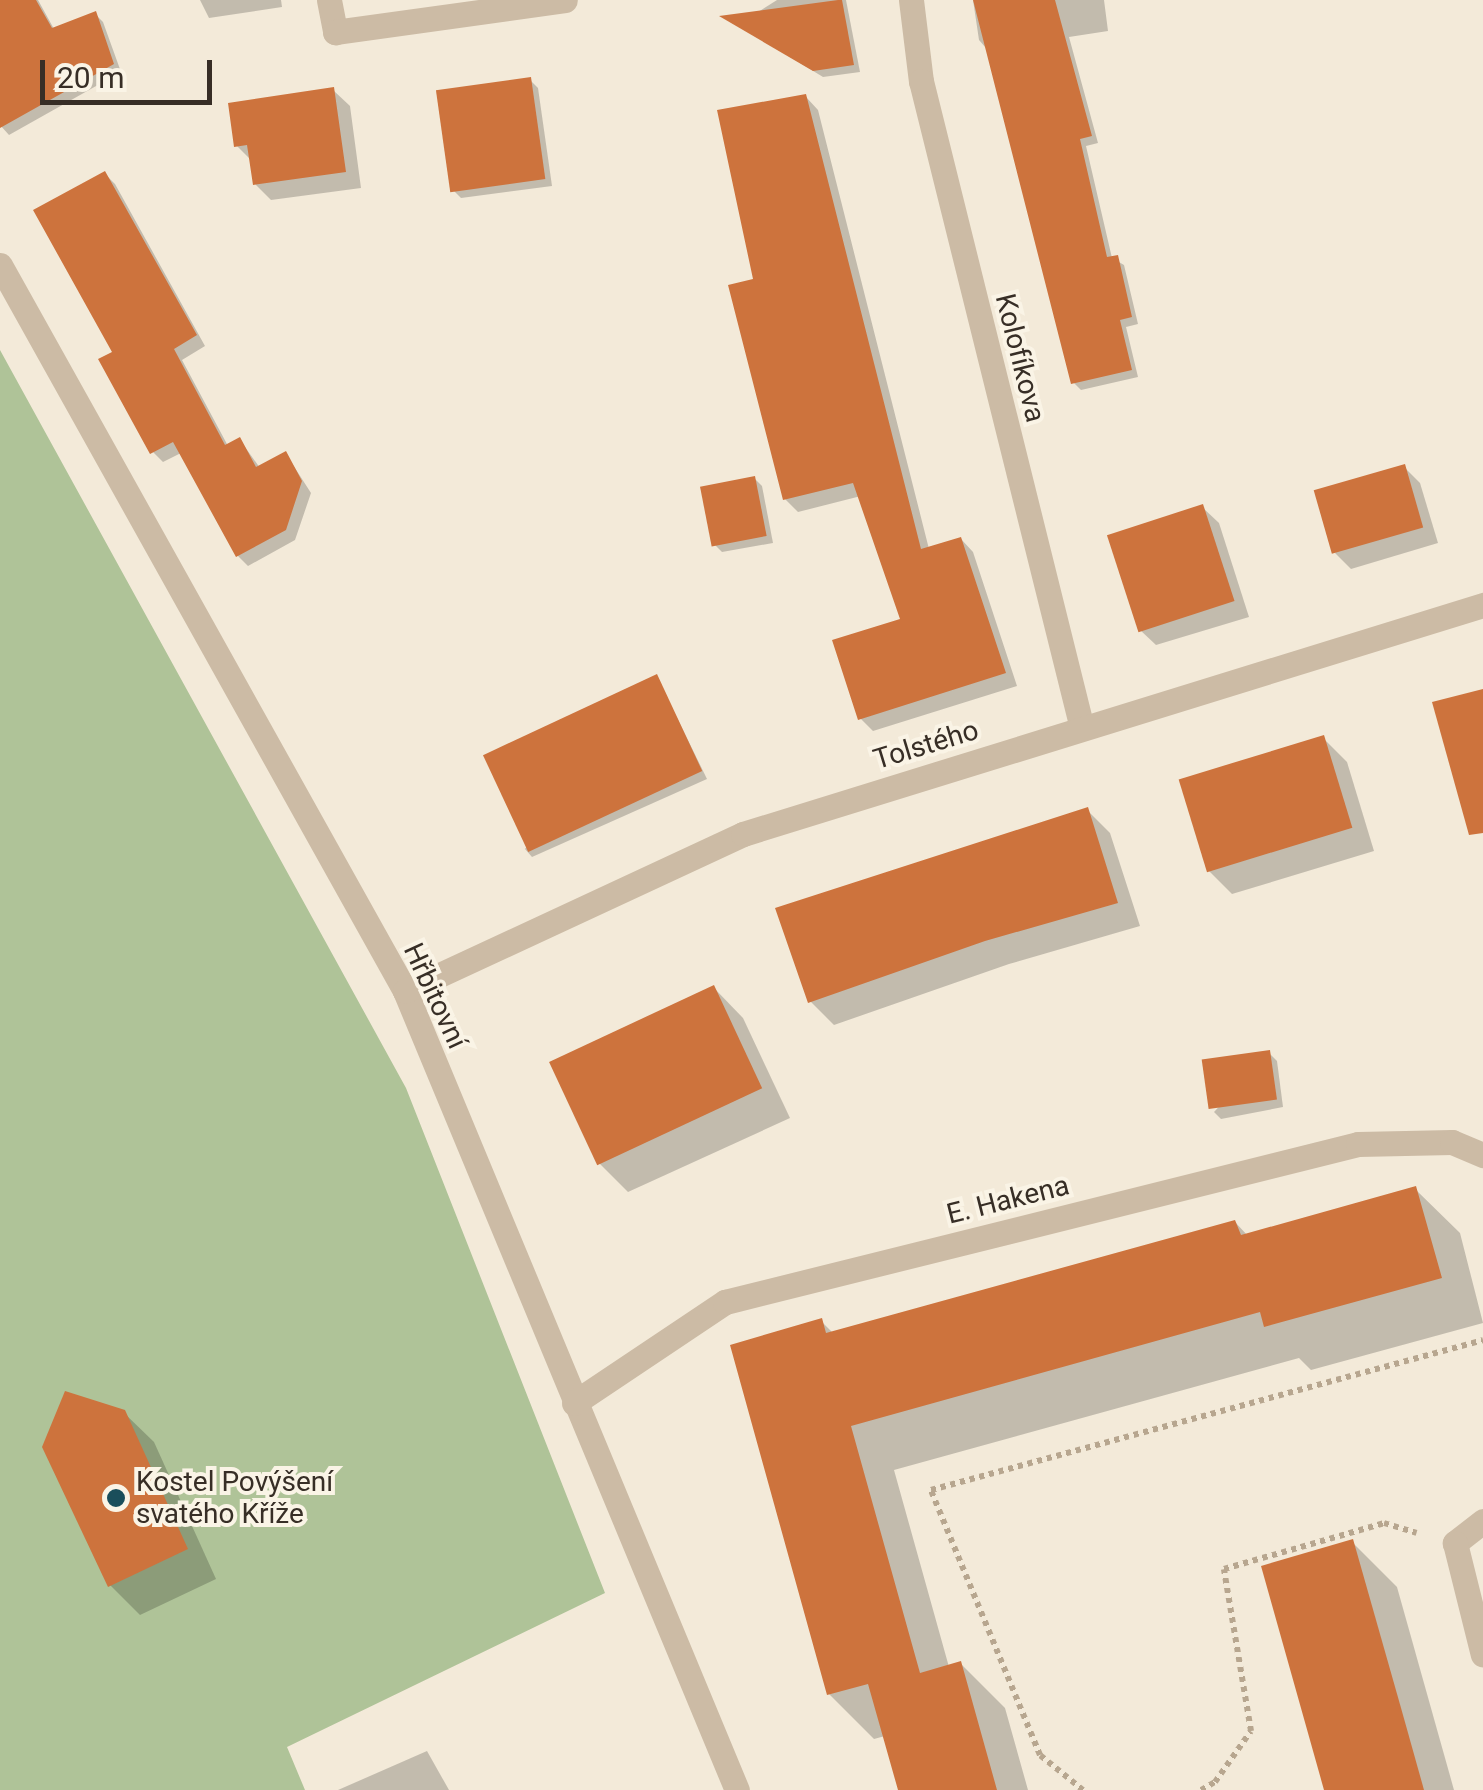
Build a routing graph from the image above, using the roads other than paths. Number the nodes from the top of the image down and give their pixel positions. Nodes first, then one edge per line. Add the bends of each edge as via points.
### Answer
1 (330, 0) edge
2 (565, 0) edge
3 (910, 0) edge
4 (0, 265) edge
5 (1483, 605) edge
6 (1082, 728) junction
7 (404, 991) junction
8 (1483, 1155) edge
9 (574, 1403) junction
10 (1483, 1520) edge
11 (1483, 1654) edge
12 (737, 1790) edge

1 - 2 street via 335,32
3 - 6 street, Kolofíkova via 920,81
4 - 7 street, Hřbitovní
5 - 6 street, Tolstého
6 - 7 street, Tolstého via 743,834
7 - 9 street, Hřbitovní
8 - 9 street, E. Hakena via 1452,1142 1358,1144 725,1302
9 - 12 street, Hřbitovní
10 - 11 street via 1455,1543

